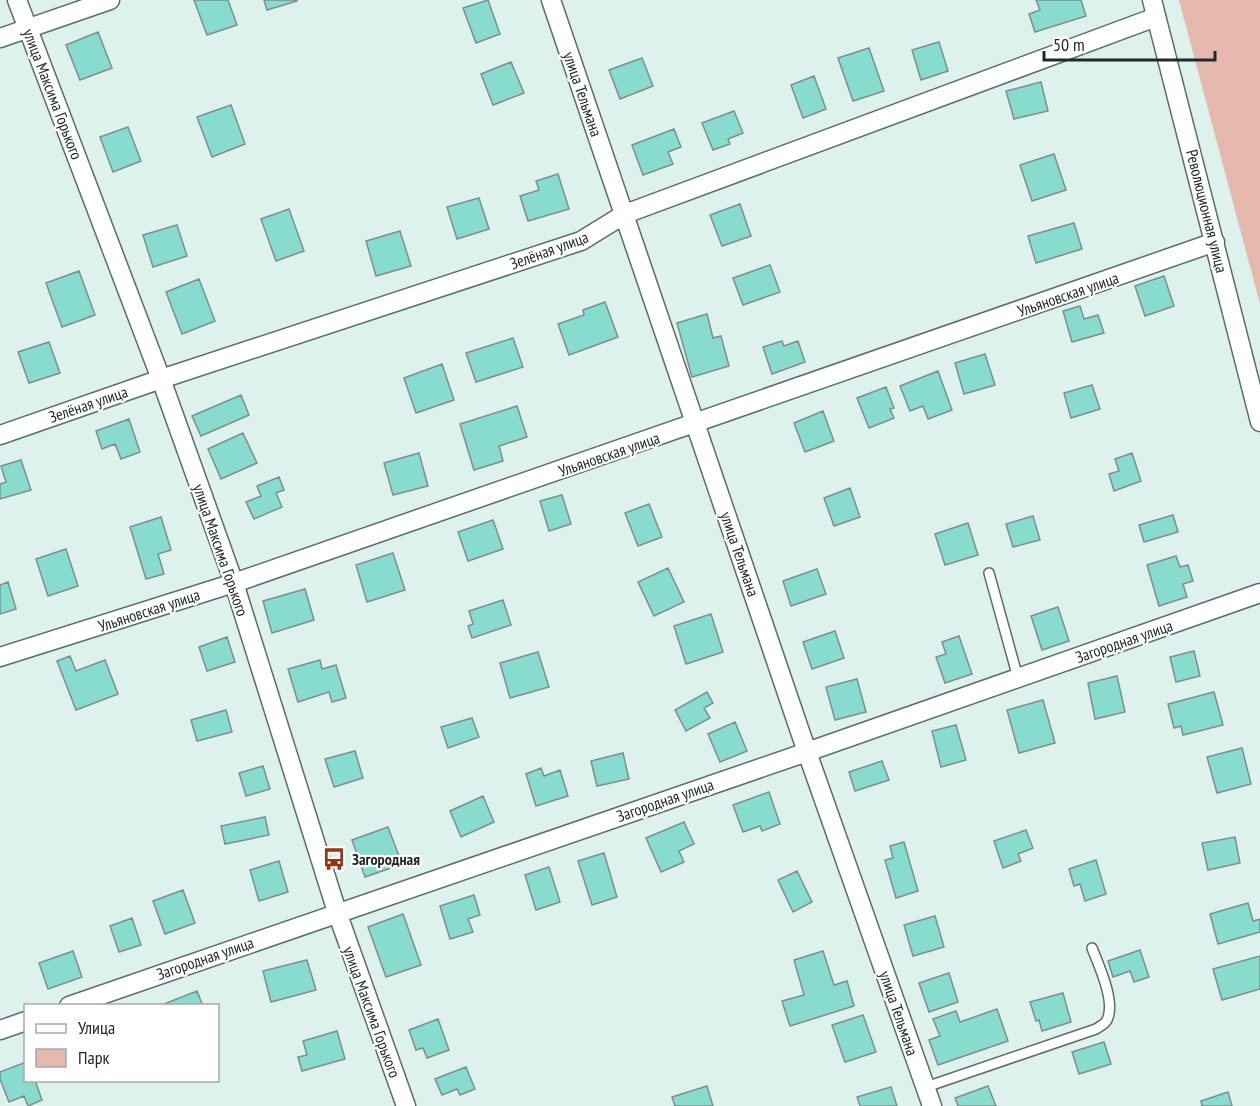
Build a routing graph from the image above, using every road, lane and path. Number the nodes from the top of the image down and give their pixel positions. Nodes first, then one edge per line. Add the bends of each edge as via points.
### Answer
1 (17, 0) edge
2 (110, 0) edge
3 (551, 0) edge
4 (1154, 9) edge
5 (28, 28) junction
6 (0, 38) edge
7 (625, 214) junction
8 (1215, 242) junction
9 (161, 379) junction
10 (1260, 422) edge
11 (696, 424) junction
12 (0, 435) edge
13 (989, 573) dead end
14 (234, 583) junction
15 (1260, 593) edge
16 (0, 657) edge
17 (1018, 678) junction
18 (807, 752) junction
19 (337, 912) junction
20 (1092, 948) dead end
21 (72, 1004) edge
22 (24, 1022) edge
23 (0, 1030) edge
24 (926, 1087) junction
25 (406, 1106) edge
26 (932, 1106) edge

1 - 5 street, улица Максима Горького
2 - 5 street
3 - 7 street, улица Тельмана
4 - 7 street, Зелёная улица
4 - 8 street, Революционная улица
5 - 6 street
5 - 9 street, улица Максима Горького
7 - 9 street, Зелёная улица via 581,241
7 - 11 street, улица Тельмана
8 - 10 street, Революционная улица
8 - 11 street, Ульяновская улица
9 - 12 street, Зелёная улица
9 - 14 street, улица Максима Горького
11 - 14 street, Ульяновская улица
11 - 18 street, улица Тельмана
13 - 17 lane
14 - 16 street, Ульяновская улица
14 - 19 street, улица Максима Горького
15 - 17 street, Загородная улица
17 - 18 street, Загородная улица
18 - 19 street, Загородная улица
18 - 24 street, улица Тельмана
19 - 21 street, Загородная улица
19 - 25 street, улица Максима Горького
20 - 24 lane via 1108,994 1107,1021 1095,1029
22 - 23 street
24 - 26 street, улица Тельмана

